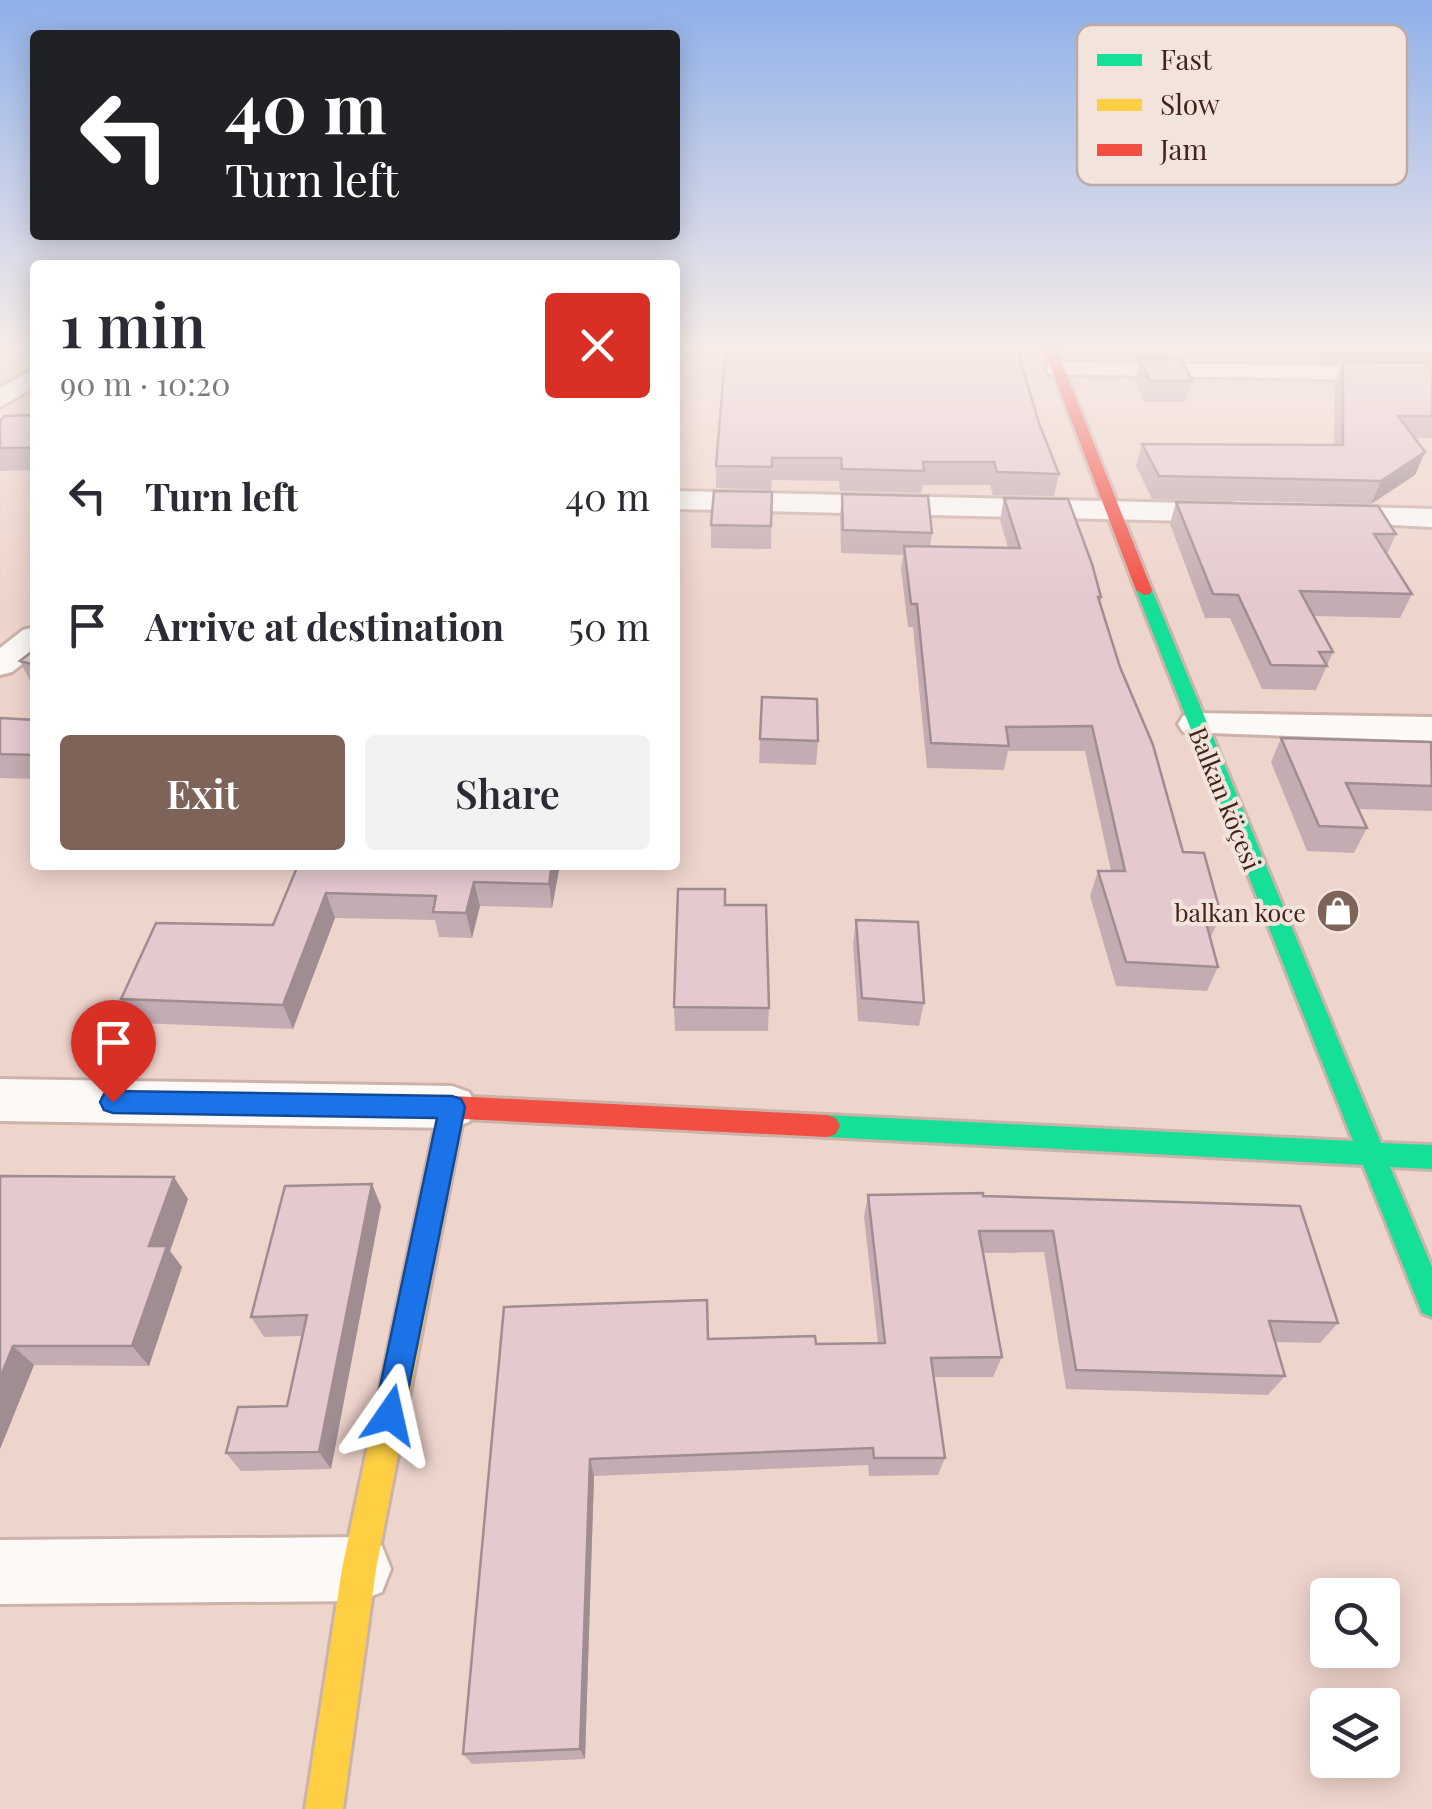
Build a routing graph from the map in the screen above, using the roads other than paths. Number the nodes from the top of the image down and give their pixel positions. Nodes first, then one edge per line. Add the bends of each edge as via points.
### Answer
1 (1082, 430) edge
2 (680, 500) edge
3 (1112, 510) junction
4 (1262, 514) edge
5 (1300, 515) edge
6 (1432, 518) edge
7 (30, 641) edge
8 (0, 665) edge
9 (1196, 724) junction
10 (1432, 729) edge
11 (0, 1100) edge
12 (452, 1107) junction
13 (1370, 1155) junction
14 (1432, 1158) edge
15 (1432, 1303) edge
16 (359, 1569) junction
17 (0, 1572) edge
18 (324, 1809) edge

1 - 3 street, Balkan köçesi
2 - 3 street
3 - 4 street
3 - 9 street, Balkan köçesi
5 - 6 street
7 - 8 street
9 - 10 street
9 - 13 street, Balkan köçesi
11 - 12 street
12 - 13 street
12 - 16 street
13 - 14 street
13 - 15 street, Balkan köçesi
16 - 17 street
16 - 18 street

